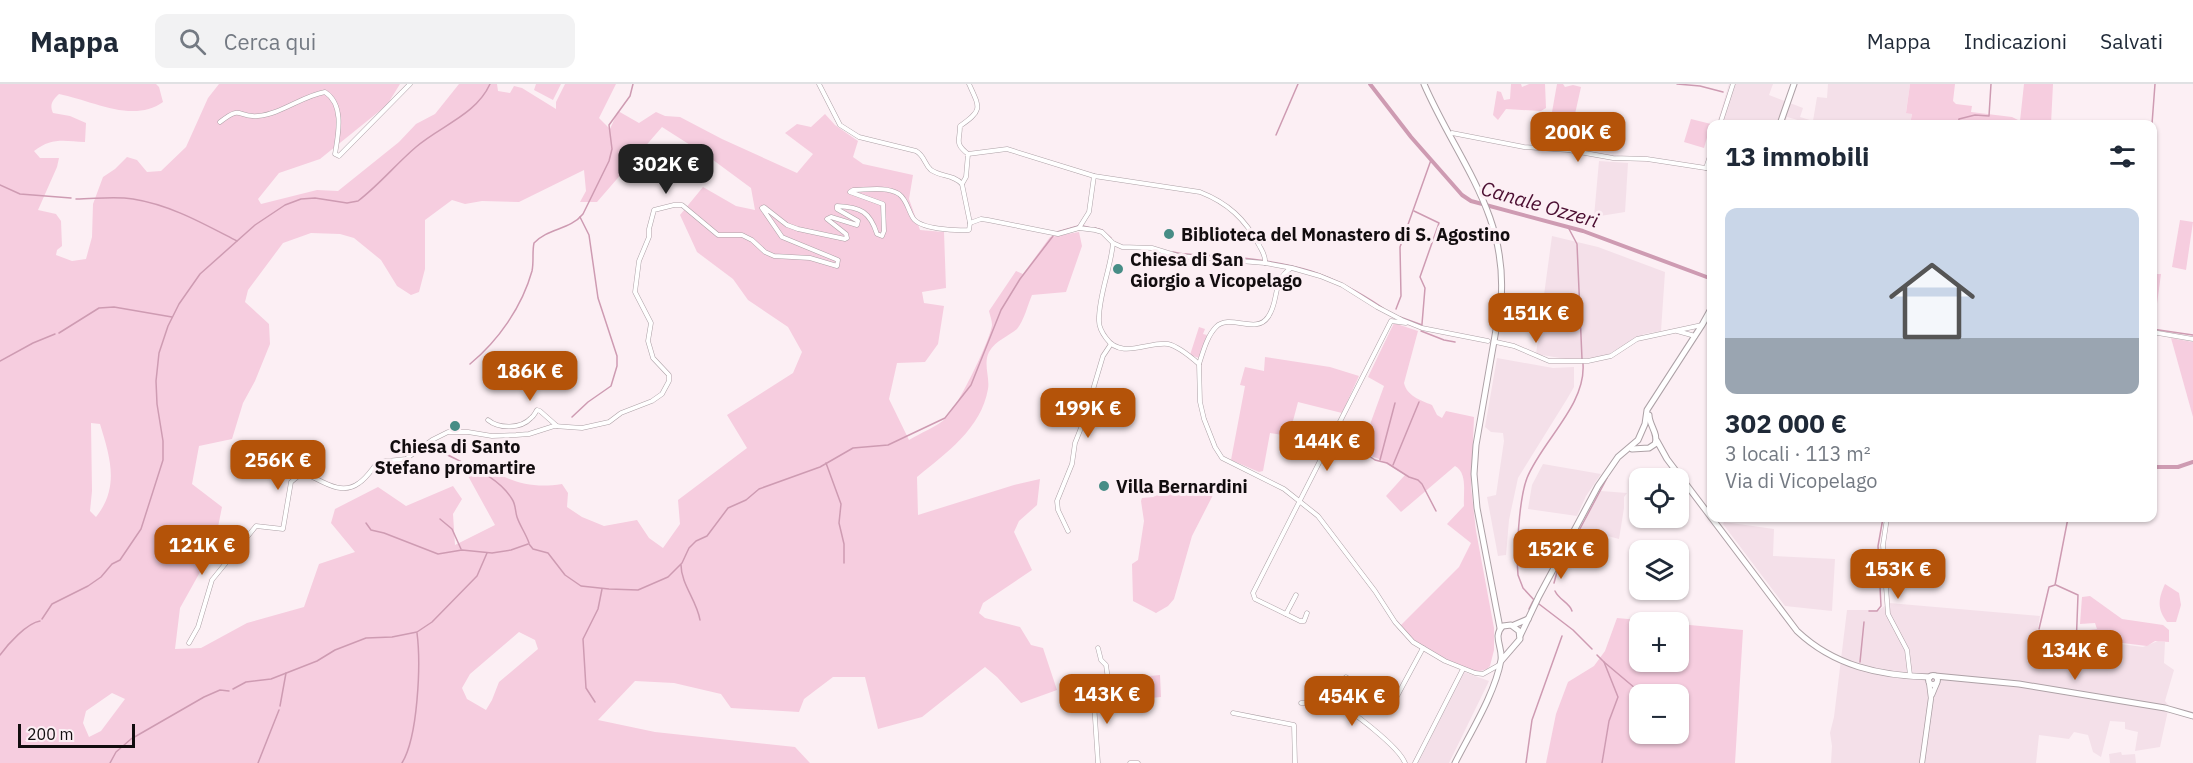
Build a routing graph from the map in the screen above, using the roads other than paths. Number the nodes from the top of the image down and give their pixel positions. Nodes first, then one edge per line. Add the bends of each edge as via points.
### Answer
1 (410, 84) edge
2 (819, 84) edge
3 (969, 84) edge
4 (1424, 84) edge
5 (1733, 84) edge
6 (1794, 84) edge
7 (1721, 120) edge
8 (1781, 120) edge
9 (220, 122) dead end
10 (1452, 133) dead end
11 (968, 154) junction
12 (1707, 165) edge
13 (1706, 168) joint
14 (1094, 176) junction
15 (962, 184) junction
16 (970, 222) junction
17 (1079, 228) junction
18 (1113, 243) junction
19 (1265, 261) junction
20 (1292, 268) junction
21 (1707, 317) edge
22 (1407, 322) junction
23 (1702, 325) junction
24 (1688, 329) junction
25 (1676, 331) junction
26 (2157, 333) edge
27 (1685, 334) junction
28 (1695, 336) junction
29 (2193, 339) edge
30 (1488, 341) dead end
31 (1496, 342) dead end
32 (1111, 344) junction
33 (1688, 347) junction
34 (1198, 364) junction
35 (1652, 403) junction
36 (488, 420) dead end
37 (557, 426) junction
38 (1642, 431) junction
39 (1653, 431) junction
40 (1638, 440) junction
41 (1657, 441) junction
42 (1647, 448) junction
43 (1627, 450) junction
44 (1667, 459) junction
45 (285, 468) dead end
46 (303, 472) junction
47 (1300, 501) junction
48 (1707, 513) edge
49 (1714, 522) edge
50 (1886, 522) edge
51 (1068, 531) dead end
52 (1296, 595) dead end
53 (1496, 609) junction
54 (1307, 613) dead end
55 (1286, 614) junction
56 (1528, 617) junction
57 (1512, 625) junction
58 (1500, 628) junction
59 (1520, 636) junction
60 (189, 643) dead end
61 (1500, 644) junction
62 (1512, 647) junction
63 (1098, 648) dead end
64 (1423, 648) junction
65 (1500, 663) junction
66 (1463, 669) junction
67 (1912, 675) junction
68 (1931, 678) junction
69 (1949, 678) junction
70 (1312, 683) dead end
71 (1937, 683) junction
72 (1321, 689) junction
73 (1329, 696) junction
74 (1931, 698) junction
75 (1302, 703) dead end
76 (1233, 713) dead end
77 (2193, 716) edge
78 (1098, 763) edge
79 (1130, 763) edge
80 (1138, 763) edge
81 (1295, 763) edge
82 (1405, 763) edge
83 (1415, 763) edge
84 (1455, 763) edge
85 (1922, 763) edge

1 - 9 street via 339,156 335,154 339,130 336,104 325,92 259,116 233,112
2 - 15 street via 840,125 859,137 920,153 929,168 957,178
3 - 11 street via 978,108 960,126 958,142
4 - 53 main road via 1476,185 1500,251 1501,292 1474,474
5 - 7 street
6 - 8 main road
10 - 13 street via 1524,147
11 - 14 street via 1007,149
11 - 15 street
12 - 13 street
14 - 17 street via 1089,212
14 - 19 street via 1210,196 1246,222
15 - 16 street
16 - 17 street via 981,219 1058,234
16 - 37 street via 969,230 920,225 899,194 884,190 850,192 883,204 882,236 873,219 857,209 837,206 858,225 827,219 846,234 845,238 798,229 762,208 782,237 837,260 837,266 810,258 774,256 741,235 718,236 682,205 654,210 639,261 635,292 651,324 648,341 653,358 669,375 669,381 662,394 652,401 609,422 582,428
17 - 18 street via 1102,232
18 - 19 street via 1178,256
18 - 32 street via 1099,320
19 - 20 street
20 - 22 street via 1342,285
20 - 34 street via 1280,279 1272,310 1265,320 1256,324 1218,325
21 - 23 main road
22 - 30 street
22 - 47 street via 1391,321
23 - 24 street
23 - 28 main road
24 - 25 street
24 - 28 street
25 - 27 street
25 - 31 street via 1637,339 1611,356 1575,362 1549,361
26 - 29 street
27 - 28 street
27 - 33 street
28 - 33 main road
32 - 34 street via 1127,348 1171,345
32 - 51 street via 1103,356 1072,464 1057,501
33 - 35 main road
34 - 47 street via 1200,402 1218,453
35 - 38 main road
35 - 39 main road via 1649,418
36 - 37 street via 498,426 512,426 540,411
37 - 46 street via 516,435 448,432 406,459 378,462 353,486 336,487
38 - 39 main road
38 - 40 main road
39 - 41 main road
40 - 42 main road
40 - 43 main road
41 - 42 main road
41 - 44 main road
42 - 43 main road
42 - 44 main road
43 - 56 main road via 1614,461 1598,486
44 - 48 main road
45 - 46 street
46 - 60 street via 291,482 283,529 256,526 212,580
47 - 55 street via 1253,593 1255,599
47 - 64 street via 1318,516 1400,628
49 - 67 main road via 1809,643 1851,665
50 - 67 street via 1883,545 1888,614 1904,640
52 - 55 street
53 - 57 main road
53 - 58 main road
54 - 55 street via 1302,621
56 - 57 main road
56 - 59 main road
57 - 58 main road
57 - 59 main road
58 - 61 main road
59 - 62 main road
61 - 62 main road
61 - 65 main road
62 - 65 main road
63 - 78 street via 1108,680 1094,688
64 - 66 street
64 - 73 street via 1389,711 1346,677
65 - 66 street via 1483,674
65 - 84 main road via 1486,702
66 - 83 street
67 - 68 main road
68 - 69 main road
68 - 71 main road via 1933,685
68 - 74 street
69 - 71 main road
69 - 77 main road via 2019,684
70 - 72 street
71 - 74 street
72 - 73 street
72 - 75 street via 1310,703
73 - 82 street via 1389,743
74 - 85 street
76 - 81 street via 1294,725
79 - 80 street

